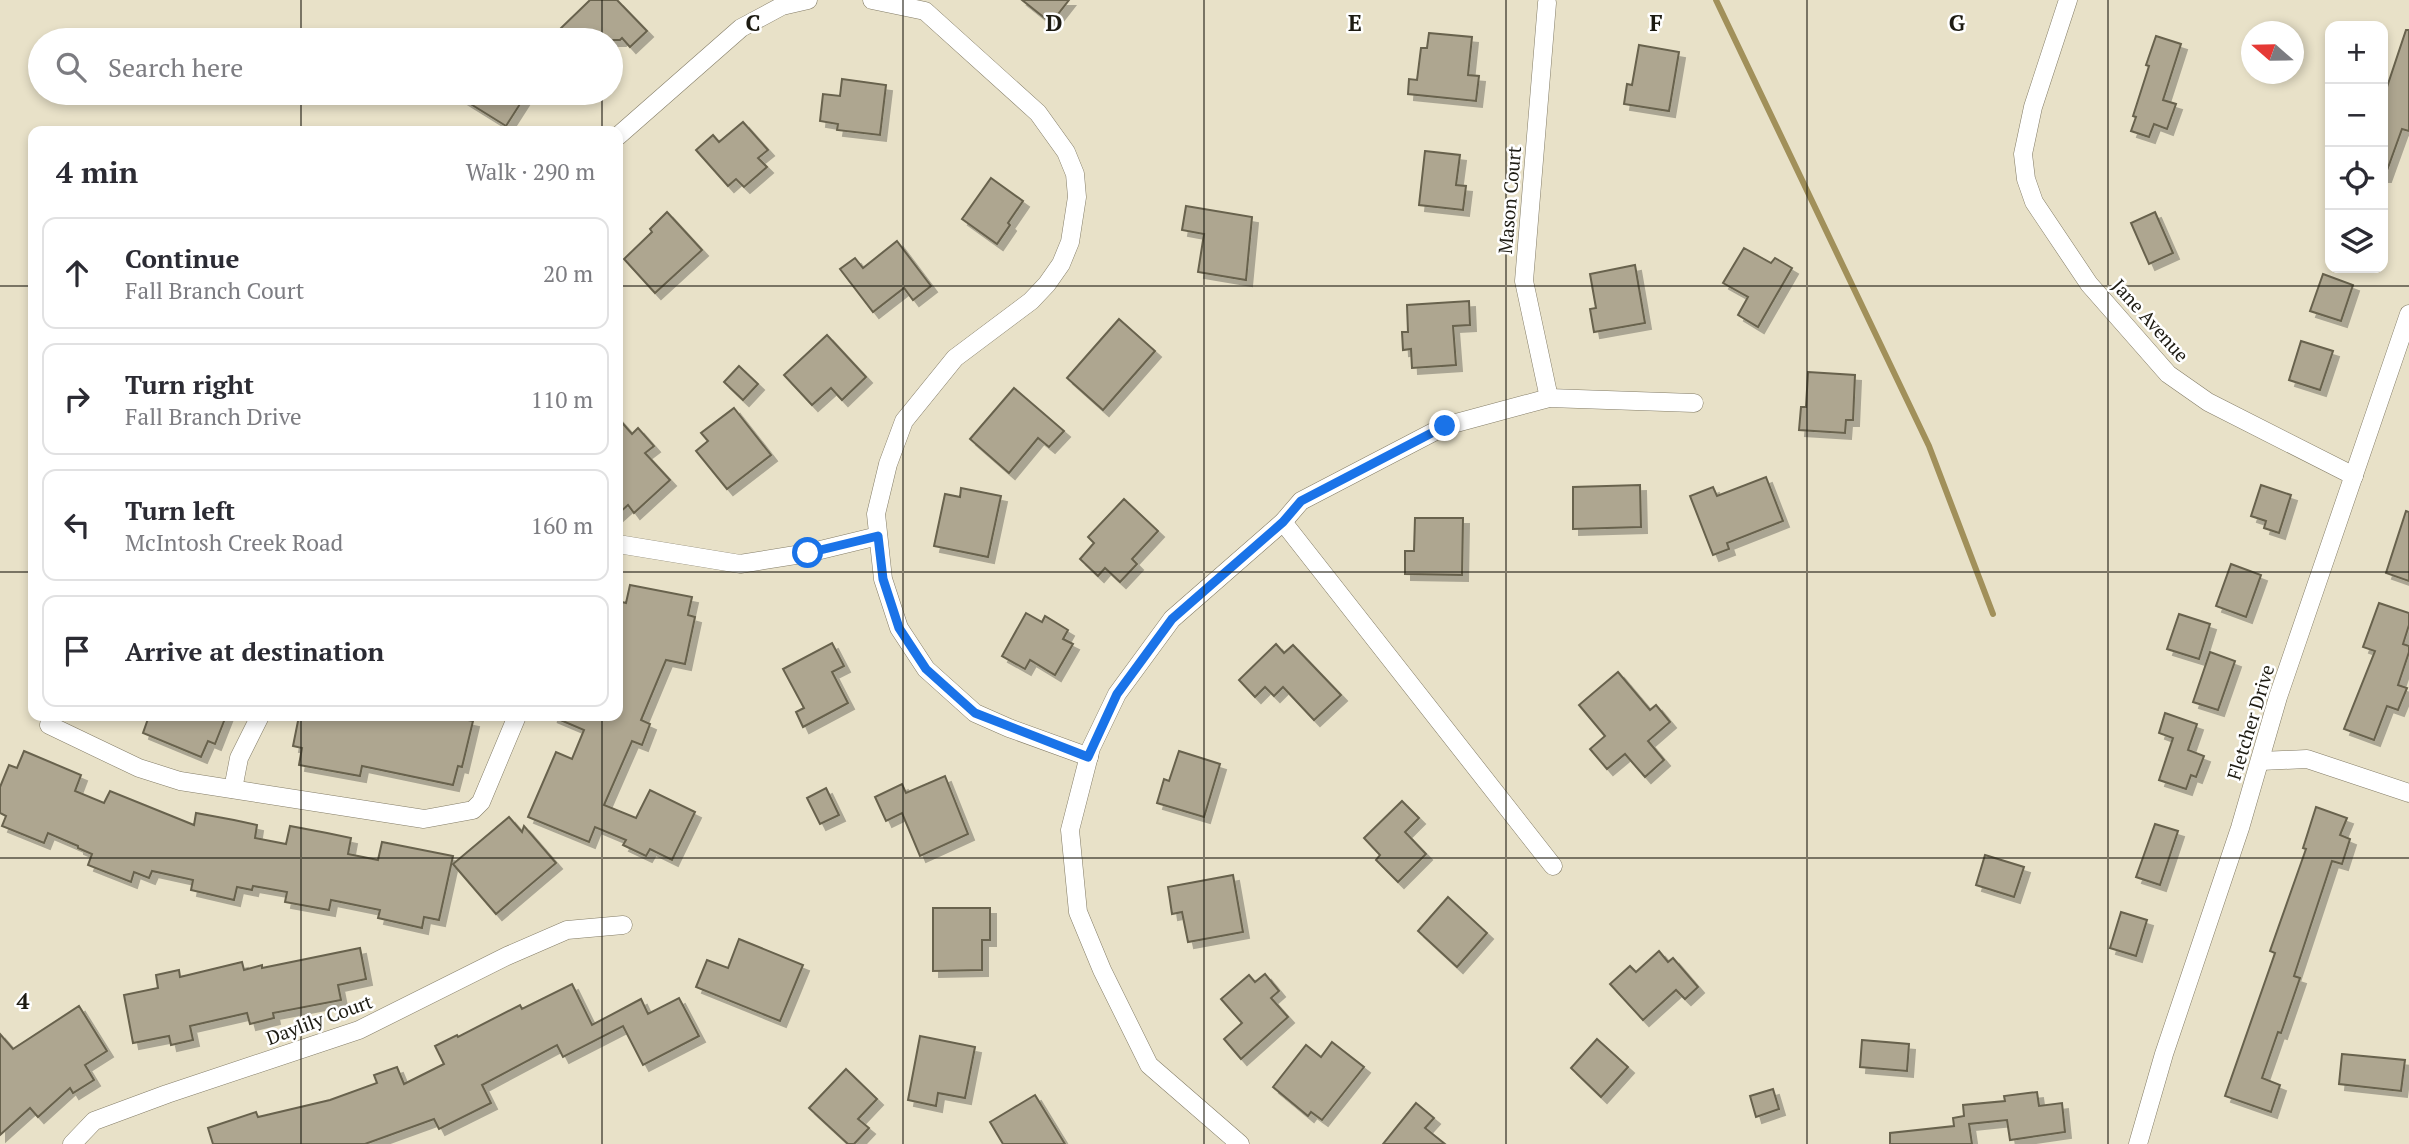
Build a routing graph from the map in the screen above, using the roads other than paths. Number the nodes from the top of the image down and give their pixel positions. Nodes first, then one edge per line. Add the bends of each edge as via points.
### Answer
1 (808, 0) edge
2 (872, 0) edge
3 (2068, 0) edge
4 (1547, 3) dead end
5 (928, 6) edge
6 (623, 131) edge
7 (2409, 314) edge
8 (1549, 398) junction
9 (1694, 403) dead end
10 (2354, 476) junction
11 (1283, 522) junction
12 (878, 536) junction
13 (623, 545) edge
14 (258, 721) edge
15 (515, 721) edge
16 (49, 725) dead end
17 (1088, 757) junction
18 (2261, 761) junction
19 (233, 789) junction
20 (2409, 793) edge
21 (1553, 866) dead end
22 (623, 925) dead end
23 (72, 1144) edge
24 (1240, 1144) edge
25 (2137, 1144) edge

1 - 6 street via 782,6 741,28
2 - 5 street
3 - 10 street, Jane Avenue via 2033,107 2023,154 2034,202 2089,284 2168,374 2208,402
4 - 8 street, Mason Court via 1524,281
5 - 12 street via 1038,113 1066,152 1075,174 1077,197 1070,242 1047,284 955,358 904,421 876,514
7 - 10 street, Fletcher Drive
8 - 9 street
8 - 11 street via 1445,426 1301,501
10 - 18 street, Fletcher Drive via 2278,697
11 - 17 street via 1172,619 1117,694
11 - 21 street
12 - 13 street via 740,564
12 - 17 street via 883,579 899,628 926,669 975,713
14 - 19 street via 239,758
15 - 19 street via 481,802 473,810 424,820
16 - 19 street via 139,768
17 - 24 street via 1070,830 1078,912 1149,1065
18 - 20 street via 2306,759
18 - 25 street, Fletcher Drive
22 - 23 street, Daylily Court via 567,930 359,1030 94,1122

